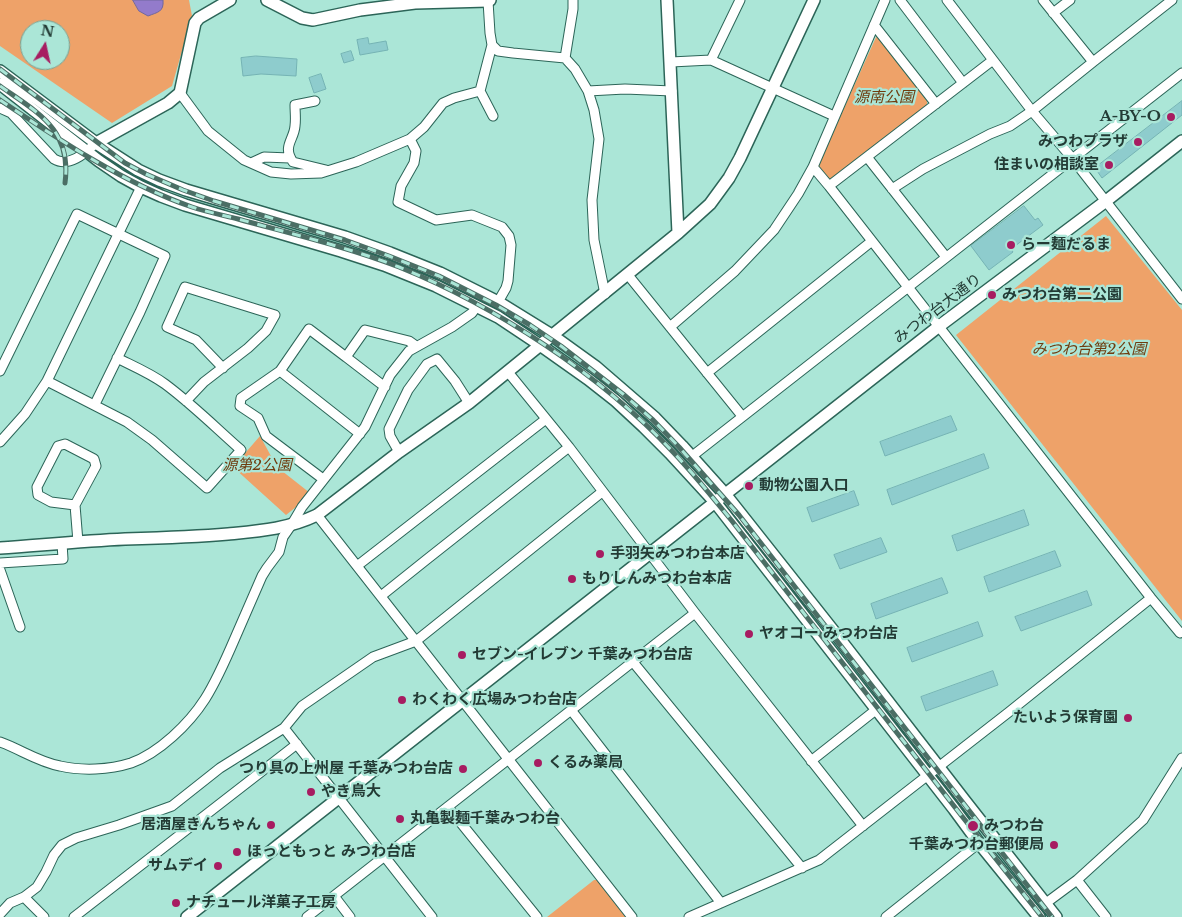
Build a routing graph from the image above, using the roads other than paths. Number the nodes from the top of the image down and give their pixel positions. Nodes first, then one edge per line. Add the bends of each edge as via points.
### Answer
1 (230, 0) edge
2 (267, 0) edge
3 (489, 0) edge
4 (573, 0) edge
5 (667, 0) edge
6 (740, 0) edge
7 (814, 0) edge
8 (885, 0) edge
9 (900, 0) edge
10 (947, 0) edge
11 (1043, 0) edge
12 (1070, 0) edge
13 (1172, 0) edge
14 (415, 2) edge
15 (359, 5) edge
16 (1054, 13) junction
17 (874, 25) junction
18 (492, 45) junction
19 (565, 58) junction
20 (711, 60) junction
21 (993, 60) junction
22 (670, 62) junction
23 (1093, 62) junction
24 (0, 71) edge
25 (1182, 73) edge
26 (963, 83) junction
27 (0, 84) edge
28 (773, 89) junction
29 (672, 90) junction
30 (480, 91) junction
31 (588, 91) junction
32 (180, 92) junction
33 (315, 101) dead end
34 (936, 104) junction
35 (0, 108) edge
36 (1032, 111) junction
37 (493, 116) dead end
38 (834, 116) junction
39 (410, 139) junction
40 (1182, 141) edge
41 (96, 144) junction
42 (87, 152) junction
43 (867, 157) junction
44 (290, 158) junction
45 (1072, 158) junction
46 (251, 163) junction
47 (813, 167) junction
48 (329, 170) junction
49 (142, 186) junction
50 (829, 186) junction
51 (892, 189) junction
52 (1106, 201) junction
53 (119, 233) junction
54 (678, 234) junction
55 (872, 241) junction
56 (946, 257) junction
57 (628, 275) junction
58 (908, 287) junction
59 (605, 294) junction
60 (1182, 299) edge
61 (498, 302) junction
62 (477, 306) junction
63 (670, 327) junction
64 (938, 327) junction
65 (553, 336) junction
66 (540, 345) junction
67 (416, 346) junction
68 (346, 357) junction
69 (117, 358) junction
70 (223, 368) junction
71 (0, 371) edge
72 (280, 371) junction
73 (508, 372) junction
74 (707, 373) junction
75 (47, 381) junction
76 (385, 386) junction
77 (186, 401) junction
78 (470, 403) junction
79 (95, 404) junction
80 (742, 416) junction
81 (546, 419) junction
82 (360, 434) junction
83 (0, 442) edge
84 (569, 447) junction
85 (399, 452) junction
86 (691, 457) junction
87 (323, 479) junction
88 (602, 492) junction
89 (725, 494) junction
90 (715, 502) junction
91 (75, 505) junction
92 (317, 514) junction
93 (292, 524) junction
94 (78, 542) junction
95 (62, 543) junction
96 (0, 548) edge
97 (650, 554) junction
98 (0, 563) edge
99 (357, 566) junction
100 (0, 570) edge
101 (381, 596) junction
102 (1151, 598) junction
103 (695, 613) junction
104 (20, 627) dead end
105 (1180, 633) dead end
106 (416, 641) junction
107 (633, 662) junction
108 (463, 700) junction
109 (877, 709) junction
110 (571, 710) junction
111 (284, 728) junction
112 (0, 742) edge
113 (297, 744) junction
114 (508, 758) junction
115 (1182, 758) edge
116 (811, 761) junction
117 (938, 767) junction
118 (928, 775) junction
119 (339, 797) junction
120 (448, 807) junction
121 (862, 826) junction
122 (980, 843) junction
123 (384, 856) junction
124 (802, 868) junction
125 (1077, 880) junction
126 (334, 896) junction
127 (24, 897) junction
128 (721, 903) junction
129 (1046, 904) junction
130 (0, 914) edge
131 (44, 917) edge
132 (74, 917) edge
133 (188, 917) edge
134 (307, 917) edge
135 (350, 917) edge
136 (432, 917) edge
137 (537, 917) edge
138 (632, 917) edge
139 (690, 917) edge
140 (886, 917) edge
141 (1039, 917) edge
142 (1056, 917) edge
143 (1106, 917) edge

1 - 32 street via 199,18 195,24
2 - 15 street via 302,18 313,20
3 - 14 street
3 - 18 street
4 - 19 street
5 - 22 street
6 - 20 street
7 - 28 street
8 - 17 street
9 - 26 street
10 - 21 street
11 - 16 street
12 - 16 street
13 - 23 street
14 - 15 street
16 - 23 street
17 - 34 street
17 - 38 street
18 - 19 street via 498,51 513,54
18 - 30 street
19 - 31 street
20 - 22 street
20 - 28 street
21 - 26 street
21 - 36 street
22 - 29 street
23 - 36 street
24 - 41 street
25 - 45 street
26 - 34 street
27 - 42 street
28 - 38 street
28 - 54 street via 729,178 710,204
29 - 31 street
29 - 54 street
30 - 37 street
30 - 39 street via 443,103
31 - 59 street via 599,139 592,200 594,240
32 - 41 street via 168,103
32 - 46 street via 208,130
33 - 44 street via 295,105 295,129 288,144
34 - 43 street
35 - 42 street via 11,114 58,162 74,160
36 - 45 street
36 - 51 street
38 - 47 street
39 - 48 street
39 - 61 street via 416,151 414,163 401,186 398,202 436,220 472,215 502,227 509,236 508,281
40 - 52 street, みつわ台大通り
41 - 42 street
41 - 61 street via 159,180 390,253
42 - 49 street via 121,176
43 - 50 street
43 - 51 street
44 - 46 street via 264,157
44 - 48 street via 293,162
45 - 52 street
45 - 56 street
46 - 48 street via 271,172 291,174
47 - 50 street
47 - 63 street via 774,230 735,271
49 - 53 street
49 - 62 street via 185,205 384,265
50 - 55 street
51 - 56 street
52 - 60 street
52 - 64 street, みつわ台大通り
53 - 69 street via 165,256
53 - 71 street via 77,214
53 - 75 street
54 - 57 street
55 - 58 street
55 - 74 street
56 - 58 street
57 - 59 street
57 - 63 street
58 - 64 street
58 - 80 street
59 - 65 street
61 - 65 street
62 - 66 street
62 - 67 street via 452,327
63 - 74 street
64 - 89 street, みつわ台大通り
64 - 102 street
65 - 66 street
65 - 86 street via 655,418
66 - 73 street
66 - 90 street via 630,414
67 - 68 street via 409,341 365,330
67 - 76 street via 409,350
68 - 72 street via 309,329
68 - 76 street
69 - 77 street via 143,370
69 - 79 street
70 - 70 street via 196,340 167,327 185,287 275,315 266,331
70 - 77 street
72 - 82 street
72 - 87 street via 241,398 240,406 258,418 266,436
73 - 78 street
73 - 81 street
74 - 80 street
75 - 79 street
75 - 83 street via 25,414
76 - 82 street
77 - 79 street via 241,450 207,488 152,440
78 - 85 street
78 - 85 street via 437,359 427,364 408,390 389,429
80 - 86 street
81 - 84 street
81 - 99 street
82 - 87 street
84 - 88 street
84 - 101 street
85 - 92 street
86 - 89 street
87 - 93 street
88 - 97 street
88 - 106 street
89 - 90 street, みつわ台大通り
89 - 117 street
90 - 97 street, みつわ台大通り
90 - 109 street
91 - 91 street via 96,466 94,459 65,444 58,446 37,487 38,495 51,502
91 - 94 street
92 - 93 street
92 - 99 street
93 - 94 street via 266,531
93 - 112 street via 283,537 279,552 262,576 206,698 192,717 161,746 131,763 81,768 52,764
94 - 95 street
95 - 96 street
95 - 98 street via 63,560
97 - 103 street
97 - 108 street, みつわ台大通り
99 - 101 street
100 - 104 street
101 - 106 street
102 - 105 street
102 - 117 street
103 - 107 street
103 - 116 street
106 - 108 street
106 - 111 street via 373,657 302,706
107 - 110 street
107 - 124 street
108 - 114 street
108 - 119 street, みつわ台大通り
109 - 116 street
109 - 118 street
110 - 114 street
110 - 128 street
111 - 113 street
111 - 127 street via 220,768 172,806 62,845 37,887
113 - 119 street
113 - 132 street
114 - 120 street
114 - 138 street
115 - 125 street via 1143,820
116 - 121 street
117 - 118 street
117 - 129 street
118 - 121 street
118 - 122 street
119 - 123 street
119 - 133 street, みつわ台大通り
120 - 123 street
120 - 137 street
121 - 124 street via 820,860
122 - 140 street
122 - 141 street
123 - 126 street
123 - 136 street
124 - 128 street
125 - 129 street
125 - 143 street
126 - 134 street
126 - 135 street
127 - 130 street via 10,903
127 - 131 street
128 - 139 street
129 - 142 street

